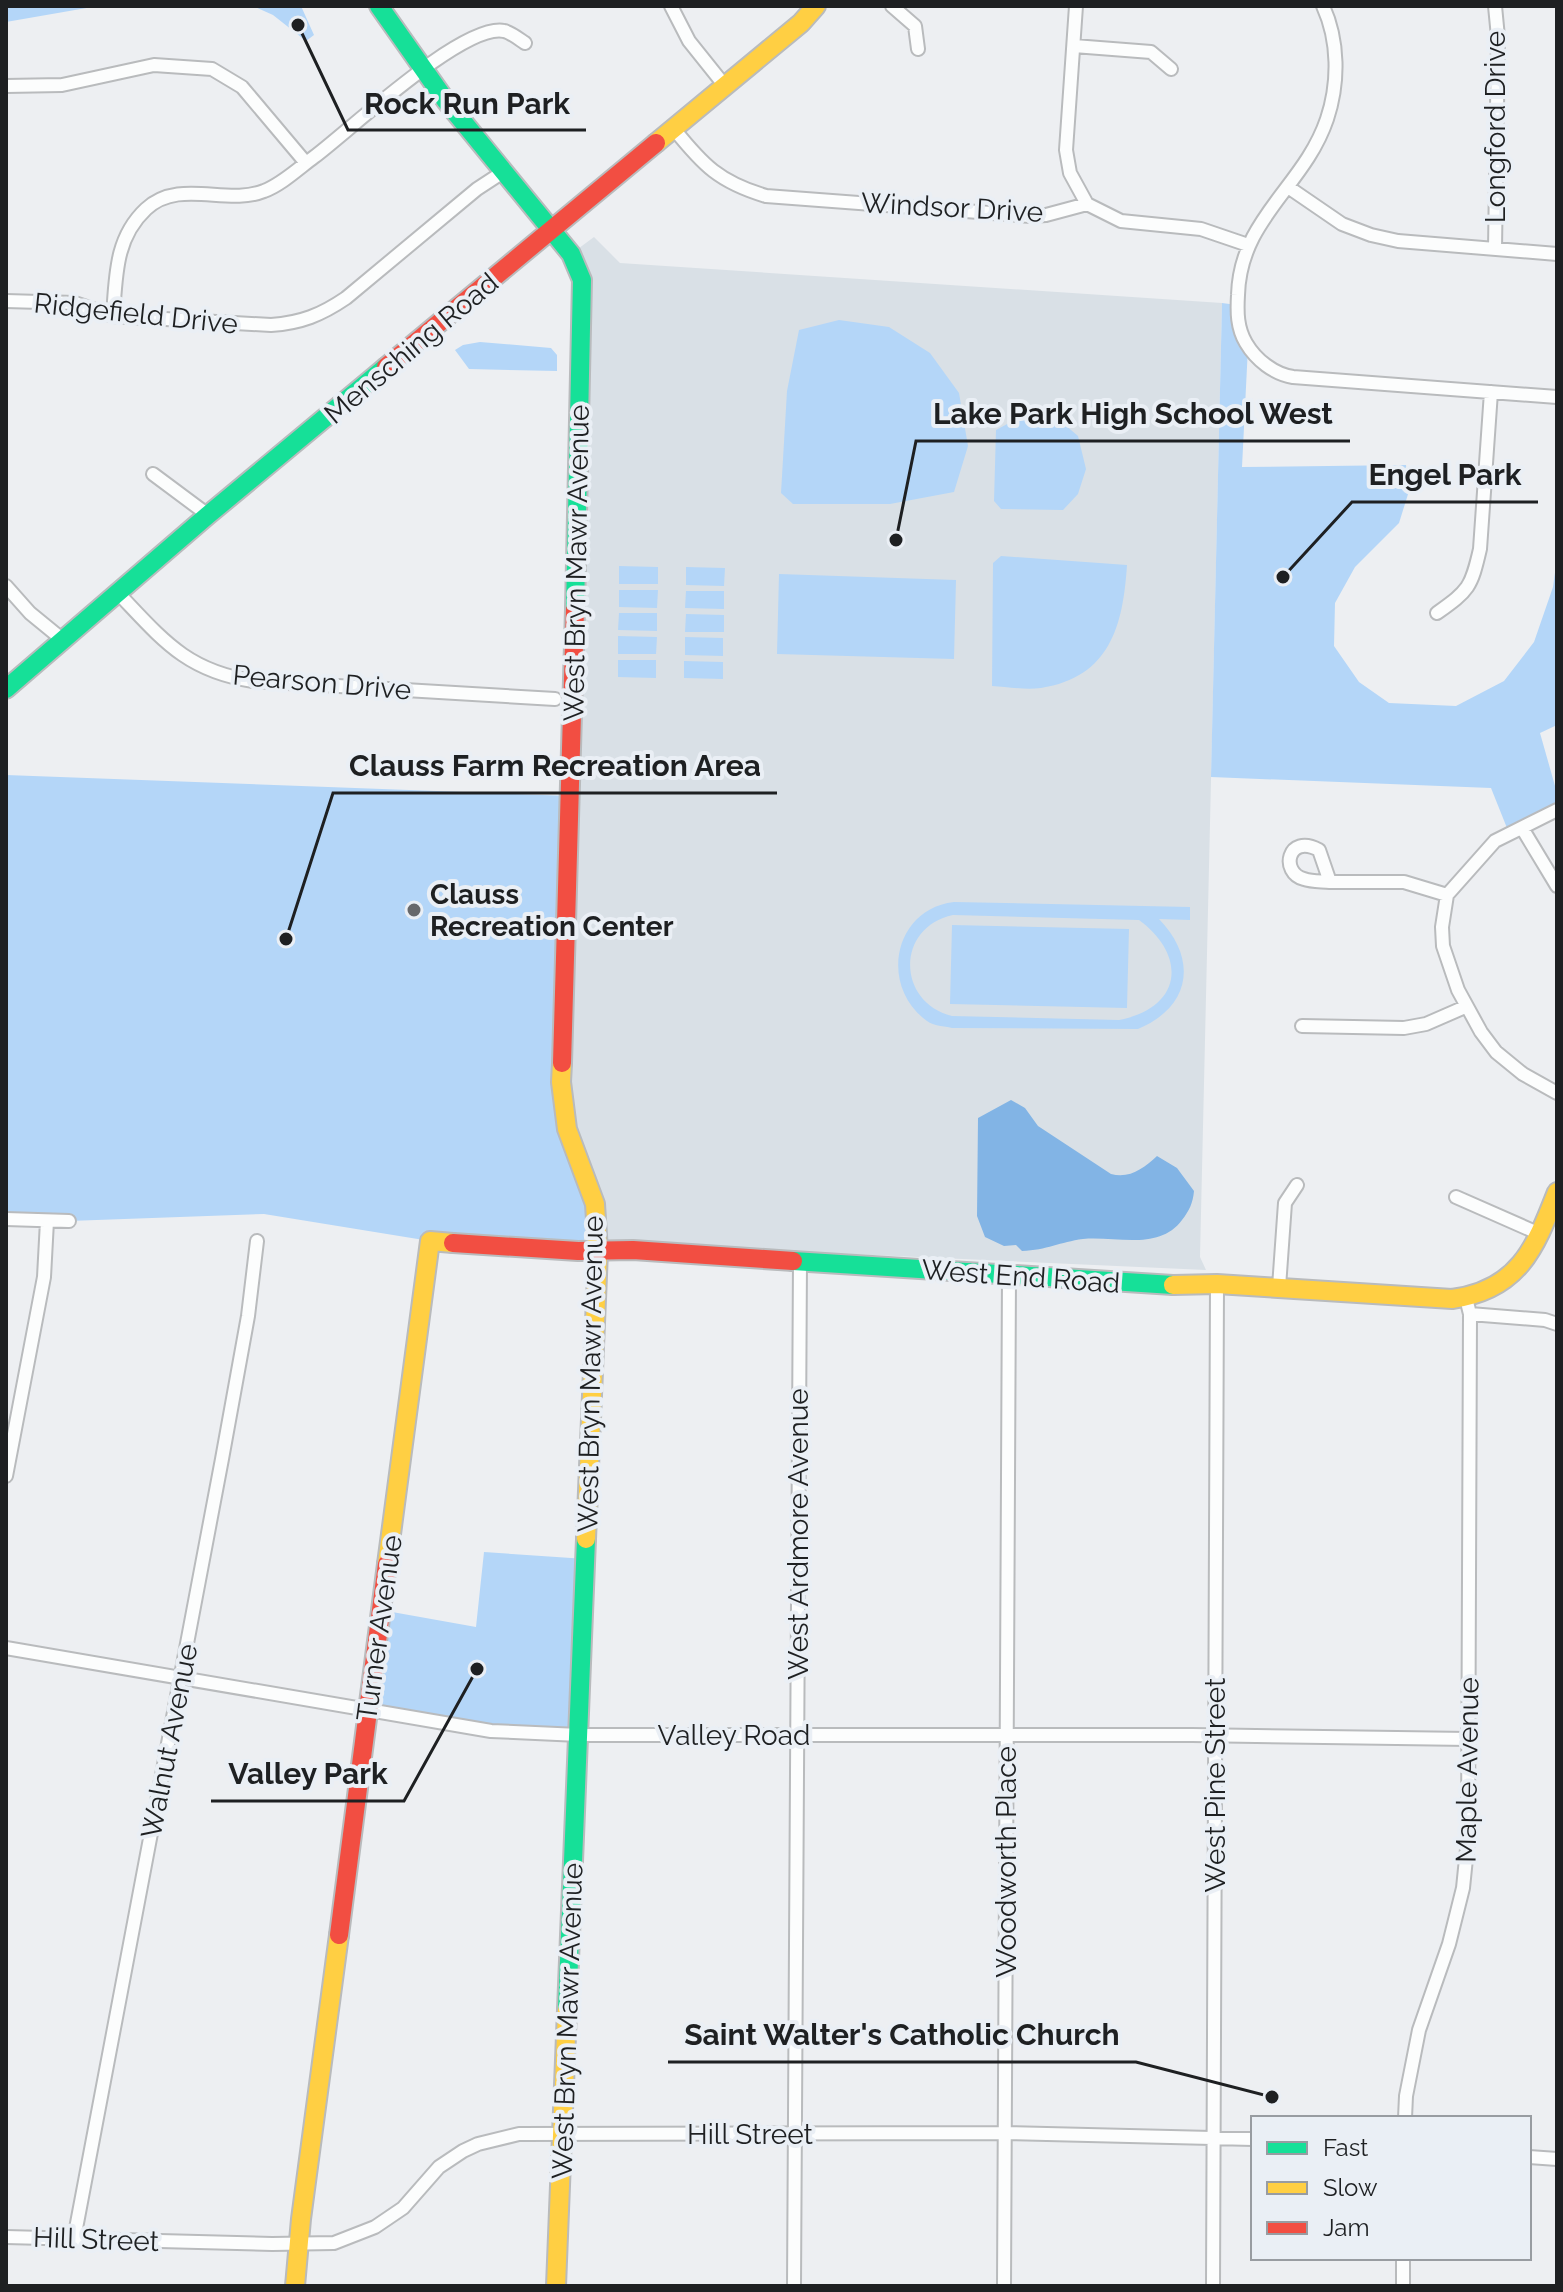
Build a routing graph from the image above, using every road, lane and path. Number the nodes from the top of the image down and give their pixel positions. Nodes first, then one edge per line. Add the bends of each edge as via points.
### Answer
1 (379, 6) edge
2 (671, 6) edge
3 (816, 6) edge
4 (892, 6) edge
5 (1076, 6) edge
6 (1323, 6) edge
7 (1495, 6) edge
8 (525, 43) dead end
9 (1074, 46) junction
10 (918, 49) dead end
11 (1171, 69) dead end
12 (423, 70) junction
13 (6, 86) edge
14 (725, 86) junction
15 (674, 129) junction
16 (306, 163) junction
17 (503, 172) junction
18 (1288, 187) junction
19 (1087, 204) junction
20 (552, 232) junction
21 (1248, 245) junction
22 (1495, 249) junction
23 (1557, 254) edge
24 (6, 301) edge
25 (113, 316) junction
26 (1491, 392) junction
27 (1557, 397) edge
28 (153, 474) dead end
29 (208, 515) junction
30 (6, 586) edge
31 (118, 593) junction
32 (1437, 613) dead end
33 (63, 640) junction
34 (6, 689) edge
35 (555, 699) dead end
36 (1557, 810) edge
37 (1522, 828) junction
38 (1330, 882) dead end
39 (1557, 886) edge
40 (1447, 895) junction
41 (1465, 1007) junction
42 (1302, 1026) dead end
43 (1557, 1093) edge
44 (1297, 1185) dead end
45 (1557, 1192) edge
46 (1456, 1197) dead end
47 (6, 1219) edge
48 (47, 1221) junction
49 (69, 1221) dead end
50 (1540, 1234) junction
51 (257, 1241) dead end
52 (430, 1241) joint
53 (598, 1251) junction
54 (800, 1261) junction
55 (1009, 1276) junction
56 (1217, 1284) junction
57 (1279, 1287) junction
58 (1468, 1306) junction
59 (1557, 1324) edge
60 (6, 1476) edge
61 (6, 1648) edge
62 (181, 1679) junction
63 (368, 1710) junction
64 (579, 1735) junction
65 (797, 1735) junction
66 (1007, 1735) junction
67 (1215, 1736) junction
68 (1469, 1739) junction
69 (1405, 2116) edge
70 (1004, 2133) junction
71 (562, 2134) junction
72 (795, 2134) junction
73 (1214, 2136) junction
74 (1251, 2139) edge
75 (1531, 2157) edge
76 (1557, 2159) edge
77 (6, 2237) edge
78 (74, 2239) junction
79 (291, 2244) junction
80 (1403, 2260) edge
81 (295, 2281) edge
82 (556, 2286) edge
83 (794, 2286) edge
84 (1004, 2286) edge
85 (1213, 2286) edge
86 (1403, 2286) edge

1 - 12 street, West Bryn Mawr Avenue
2 - 14 street via 689,41
3 - 14 street, Mensching Road
4 - 10 street via 915,26
5 - 9 street
6 - 18 street via 1333,38 1333,93 1319,139
7 - 22 street, Longford Drive
8 - 12 street via 504,31 485,33
9 - 11 street via 1151,52
9 - 19 street via 1066,150 1070,173
12 - 16 street
12 - 17 street, West Bryn Mawr Avenue
13 - 16 street via 62,85 154,65 212,69 242,87
14 - 15 street, Mensching Road
15 - 19 street, Windsor Drive via 702,164 766,196 1031,216
15 - 20 street, Mensching Road
16 - 25 street via 265,191 185,194 148,207 119,251
17 - 20 street, West Bryn Mawr Avenue
17 - 25 street, Ridgefield Drive via 346,298 306,320 271,325
18 - 21 street
18 - 22 street via 1342,224 1371,235
19 - 21 street via 1121,221 1201,229
20 - 29 street, Mensching Road
20 - 53 street, West Bryn Mawr Avenue via 571,254 582,280 561,1082 567,1129 595,1204
21 - 26 street via 1238,281 1240,332 1248,347 1274,370 1293,377
22 - 23 street
24 - 25 street, Ridgefield Drive via 75,303
26 - 27 street
26 - 32 street via 1480,549 1466,593
28 - 29 street
29 - 31 street, Mensching Road
30 - 33 street
31 - 33 street, Mensching Road
31 - 35 street, Pearson Drive via 171,648 229,677
33 - 34 street, Mensching Road
36 - 37 street
37 - 39 street
37 - 40 street via 1495,841
38 - 40 street via 1404,882
40 - 41 street via 1443,946
41 - 42 street via 1404,1028
41 - 43 street via 1496,1052
44 - 57 street via 1285,1203
45 - 50 street, West End Road
46 - 50 street
47 - 48 street
48 - 49 street
48 - 60 street via 44,1277
50 - 58 street, West End Road via 1517,1270
51 - 62 street, Walnut Avenue
52 - 53 street, West End Road
52 - 63 street, Turner Avenue
53 - 54 street, West End Road
53 - 64 street, West Bryn Mawr Avenue
54 - 55 street, West End Road
54 - 65 street, West Ardmore Avenue
55 - 56 street, West End Road
55 - 66 street, Woodworth Place
56 - 57 street, West End Road
56 - 67 street, West Pine Street
57 - 58 street, West End Road
58 - 59 street
58 - 68 street, Maple Avenue
61 - 62 street, Valley Road
62 - 63 street, Valley Road
62 - 78 street, Walnut Avenue
63 - 64 street, Valley Road via 491,1731
63 - 79 street, Turner Avenue via 315,2110
64 - 65 street, Valley Road
64 - 71 street, West Bryn Mawr Avenue
65 - 66 street, Valley Road
65 - 72 street, West Ardmore Avenue
66 - 67 street, Valley Road
66 - 70 street, Woodworth Place
67 - 68 street, Valley Road
67 - 73 street, West Pine Street
68 - 69 street, Maple Avenue via 1463,1888 1414,2051
70 - 72 street, Hill Street
70 - 73 street, Hill Street
70 - 84 street, Woodworth Place
71 - 72 street, Hill Street
71 - 79 street, Hill Street via 506,2136 478,2144 439,2167 403,2208 375,2227 334,2243
71 - 82 street, West Bryn Mawr Avenue
72 - 83 street, West Ardmore Avenue
73 - 74 street, Hill Street
73 - 85 street, West Pine Street
75 - 76 street
77 - 78 street, Hill Street
78 - 79 street, Hill Street
79 - 81 street, Turner Avenue
80 - 86 street

